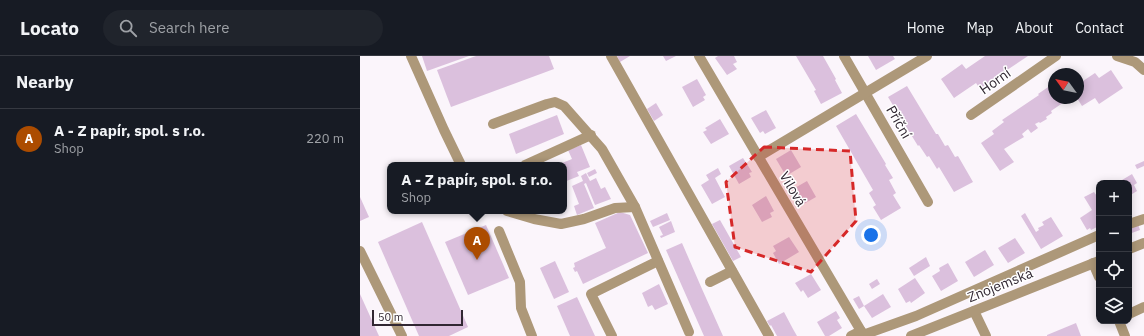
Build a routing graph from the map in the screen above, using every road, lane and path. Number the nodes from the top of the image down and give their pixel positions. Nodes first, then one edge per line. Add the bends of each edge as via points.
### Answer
1 (411, 56) edge
2 (611, 56) edge
3 (699, 56) edge
4 (844, 56) edge
5 (927, 56) edge
6 (1056, 56) edge
7 (1117, 56) edge
8 (1144, 70) edge
9 (866, 92) junction
10 (971, 115) dead end
11 (493, 124) dead end
12 (591, 135) junction
13 (758, 157) junction
14 (460, 162) edge
15 (532, 162) edge
16 (928, 202) dead end
17 (635, 207) junction
18 (517, 214) edge
19 (1144, 219) edge
20 (1132, 223) edge
21 (498, 232) dead end
22 (1096, 236) edge
23 (1144, 243) edge
24 (1132, 248) edge
25 (360, 252) edge
26 (658, 261) junction
27 (1096, 262) edge
28 (732, 271) junction
29 (710, 282) dead end
30 (1144, 307) edge
31 (974, 310) junction
32 (1132, 313) edge
33 (1120, 324) edge
34 (689, 332) dead end
35 (934, 332) edge
36 (863, 334) edge
37 (402, 336) edge
38 (532, 336) edge
39 (612, 336) edge
40 (769, 336) edge
41 (851, 336) edge
42 (911, 336) edge
43 (986, 336) edge
44 (1125, 336) edge

1 - 14 street
2 - 28 street
3 - 13 street, Vilová
4 - 9 street, Příční
5 - 9 street
6 - 10 street, Horní
7 - 8 street via 1135,62
9 - 13 street
9 - 16 street, Příční
11 - 12 street via 555,102 564,106
12 - 15 street
12 - 17 street via 602,149
13 - 36 street, Vilová
17 - 18 street via 615,208 562,224
17 - 26 street
19 - 20 street
21 - 38 street via 520,282 521,308
22 - 36 street via 916,316
23 - 24 street
25 - 37 street
26 - 34 street
26 - 39 street via 591,294
27 - 31 street, Znojemská
28 - 29 street
28 - 40 street
30 - 32 street
31 - 35 street, Znojemská
31 - 43 street
33 - 44 street
35 - 42 street, Znojemská
36 - 41 street

